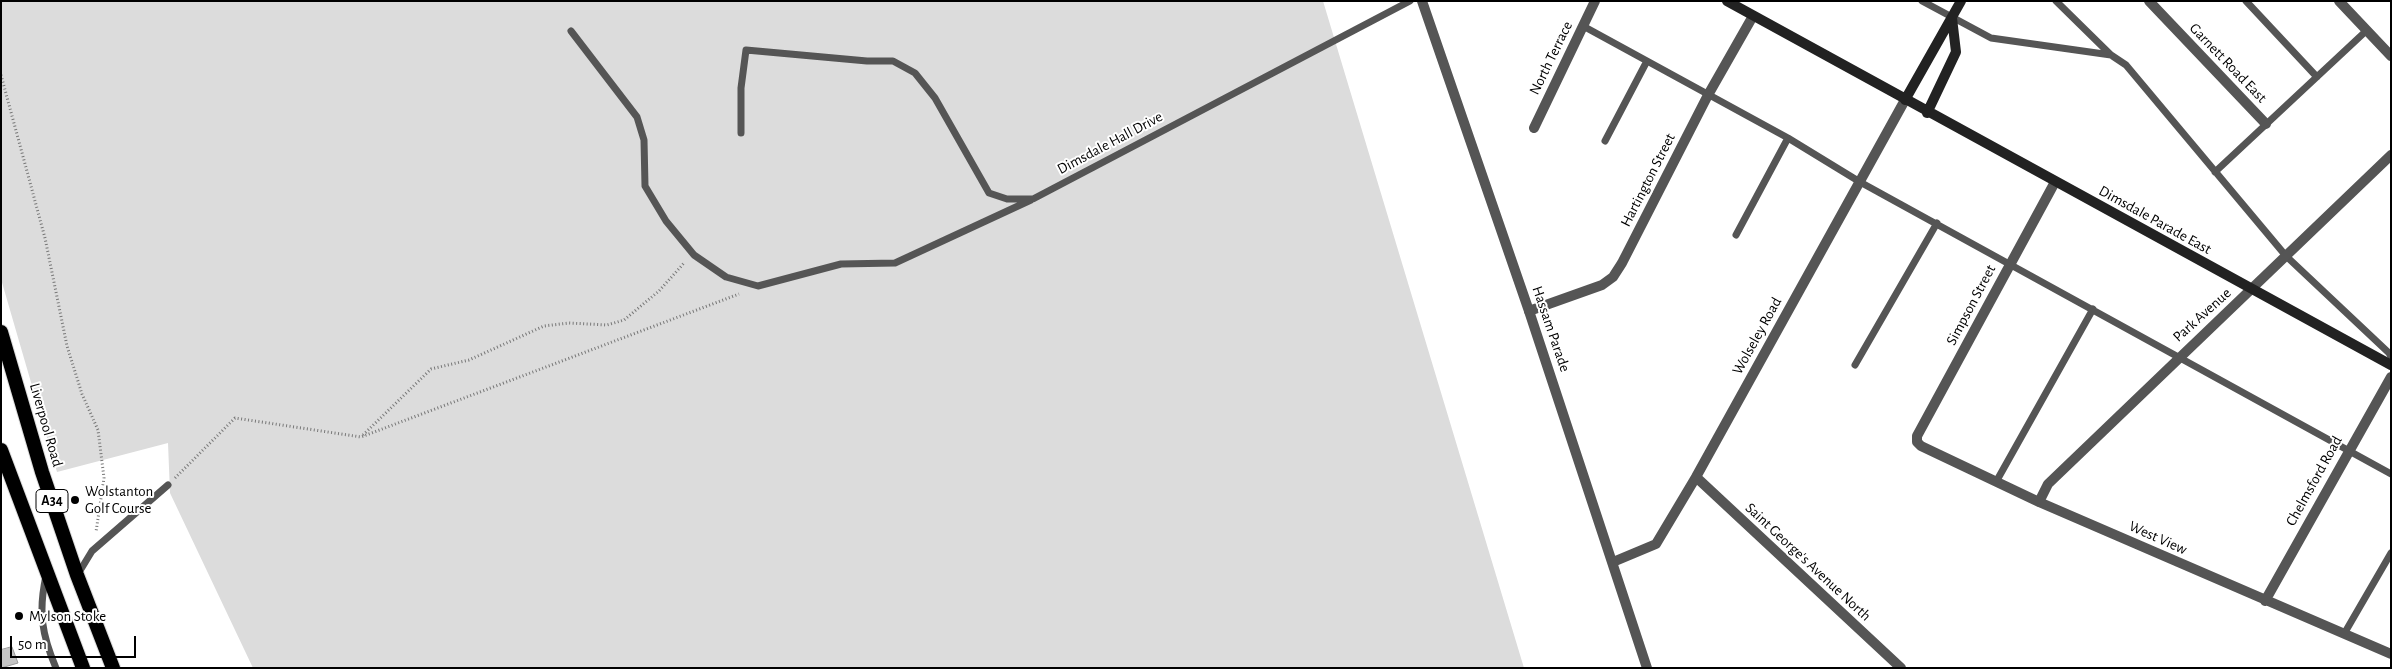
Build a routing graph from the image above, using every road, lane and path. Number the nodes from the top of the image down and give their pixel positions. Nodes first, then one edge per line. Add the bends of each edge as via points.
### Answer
1 (1410, 1) edge
2 (1422, 1) edge
3 (1594, 1) edge
4 (1727, 1) edge
5 (1922, 1) edge
6 (1961, 1) edge
7 (2056, 1) edge
8 (2148, 1) edge
9 (2246, 1) edge
10 (2339, 1) edge
11 (1753, 16) junction
12 (1952, 18) junction
13 (1583, 26) junction
14 (2366, 30) junction
15 (572, 31) dead end
16 (2111, 55) junction
17 (2391, 56) edge
18 (1647, 61) junction
19 (1, 75) edge
20 (2317, 77) junction
21 (1708, 95) junction
22 (1905, 100) junction
23 (1928, 113) junction
24 (2266, 124) junction
25 (1534, 128) dead end
26 (741, 133) dead end
27 (1788, 138) junction
28 (1605, 140) dead end
29 (2391, 155) edge
30 (2215, 172) junction
31 (1860, 182) junction
32 (2054, 182) junction
33 (1033, 199) junction
34 (1937, 223) junction
35 (1736, 235) dead end
36 (2286, 256) junction
37 (685, 262) dead end
38 (2010, 264) junction
39 (758, 286) junction
40 (2251, 290) junction
41 (2093, 310) junction
42 (1530, 311) junction
43 (1, 332) edge
44 (2178, 356) junction
45 (2391, 357) edge
46 (1855, 365) dead end
47 (2391, 365) edge
48 (2391, 377) edge
49 (361, 437) junction
50 (1917, 442) joint
51 (1, 450) edge
52 (2348, 450) junction
53 (2391, 474) edge
54 (1696, 477) junction
55 (1996, 482) junction
56 (168, 486) joint
57 (2039, 502) junction
58 (92, 551) junction
59 (2391, 553) edge
60 (1613, 562) junction
61 (47, 573) junction
62 (77, 575) junction
63 (2265, 601) junction
64 (2344, 634) junction
65 (2391, 654) edge
66 (56, 668) edge
67 (83, 668) edge
68 (113, 668) edge
69 (1647, 668) edge
70 (1901, 668) edge

1 - 33 lane, Dimsdale Hall Drive
2 - 42 street, Hassam Parade
3 - 13 street, North Terrace
4 - 11 main road, Dimsdale Parade East
5 - 12 lane
6 - 12 main road
7 - 16 lane
8 - 24 street, Garnett Road East
9 - 20 lane
10 - 14 street
11 - 21 street, Hartington Street
11 - 22 main road, Dimsdale Parade East
12 - 16 lane via 1991,38
12 - 22 main road
12 - 23 main road via 1956,52
13 - 18 lane
13 - 25 street, North Terrace
14 - 17 street
14 - 20 lane
15 - 39 lane via 637,117 644,140 645,186 666,221 694,255 726,277
16 - 30 lane via 2126,66
18 - 21 lane
18 - 28 lane
19 - 58 path via 45,238 67,346 100,440 104,478
20 - 24 lane
21 - 27 lane
21 - 42 street, Hartington Street via 1614,277 1602,286
22 - 23 main road, Dimsdale Parade East
22 - 31 street, Wolseley Road
23 - 32 main road, Dimsdale Parade East
24 - 30 lane
26 - 33 lane, Dimsdale Hall Drive via 741,88 746,50 893,61 915,73 934,98 989,193 1007,199
27 - 31 lane
27 - 35 lane
29 - 36 street, Park Avenue
30 - 36 lane
31 - 34 lane
31 - 54 street, Wolseley Road
32 - 38 street, Simpson Street
32 - 40 main road, Dimsdale Parade East
33 - 39 lane via 895,263 841,264
34 - 38 lane
34 - 46 lane
36 - 40 street, Park Avenue
36 - 45 lane
37 - 49 path via 624,320 607,325 569,323 544,326 469,360 431,369
38 - 41 lane
38 - 50 street, Simpson Street via 1917,436
39 - 49 path
40 - 44 street, Park Avenue
40 - 47 main road, Dimsdale Parade East
41 - 44 lane
41 - 55 lane
42 - 60 street, Hassam Parade
43 - 62 highway, Liverpool Road / A34 via 42,472
44 - 52 lane
44 - 57 street, Park Avenue via 2048,484
48 - 52 street, Chelmsford Road
49 - 56 path via 235,418
50 - 55 street, West View
51 - 61 highway, A34
52 - 53 lane
52 - 63 street, Chelmsford Road
54 - 60 street, Wolseley Road via 1656,544
54 - 70 street, Saint George's Avenue North
55 - 57 street, West View
56 - 58 lane
57 - 63 street, West View
58 - 62 lane
59 - 64 lane
60 - 69 street, Hassam Parade
61 - 66 lane via 41,599 43,631
61 - 67 highway, A34
62 - 68 highway, Liverpool Road / A34
63 - 64 street, West View
64 - 65 street, West View

